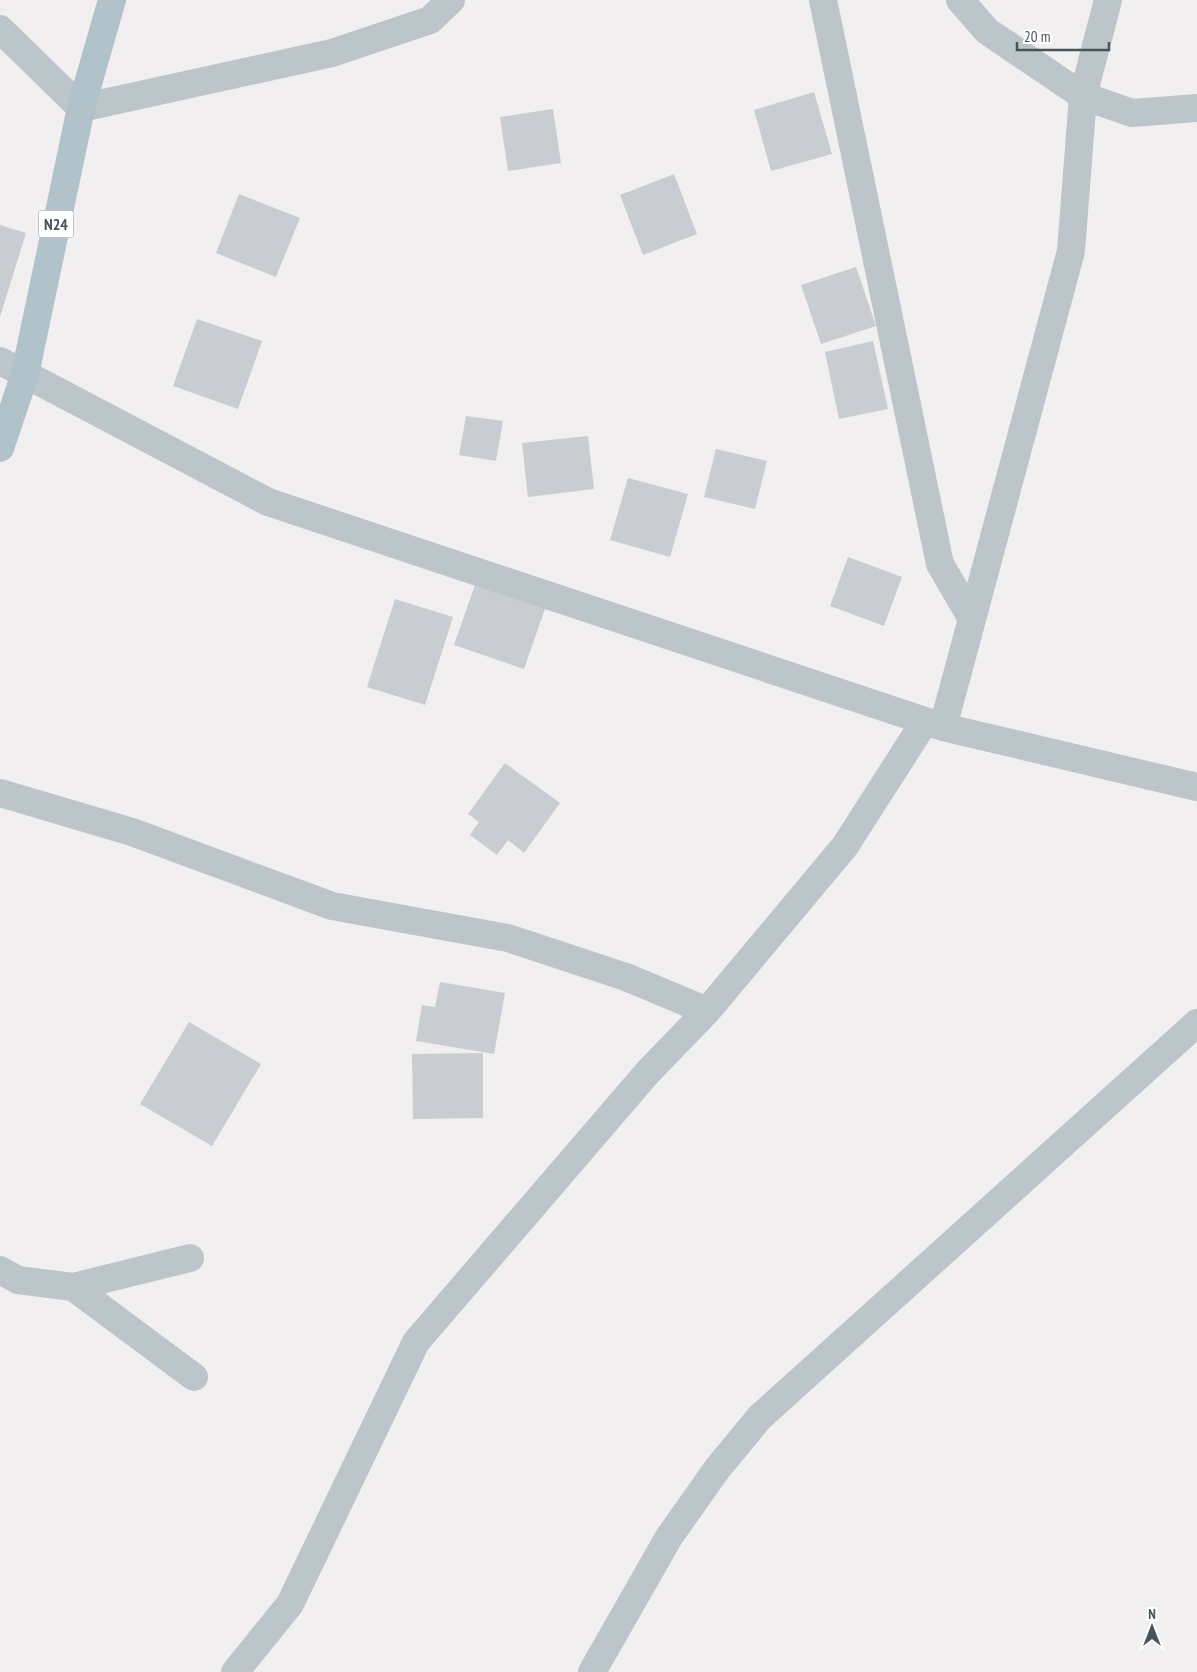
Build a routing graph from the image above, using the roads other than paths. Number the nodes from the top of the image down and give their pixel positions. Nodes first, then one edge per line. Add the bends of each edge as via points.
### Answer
1 (112, 0) edge
2 (450, 0) edge
3 (823, 0) edge
4 (960, 0) edge
5 (1108, 0) edge
6 (0, 29) edge
7 (1083, 96) junction
8 (81, 108) junction
9 (1197, 108) edge
10 (0, 362) edge
11 (25, 374) junction
12 (0, 448) edge
13 (972, 619) junction
14 (934, 724) junction
15 (1197, 787) edge
16 (0, 793) edge
17 (707, 1011) junction
18 (1197, 1023) edge
19 (190, 1258) dead end
20 (0, 1270) edge
21 (72, 1287) junction
22 (194, 1377) dead end
23 (235, 1672) edge
24 (592, 1672) edge

1 - 8 main road, N24
2 - 8 street via 430,20 332,53
3 - 13 street via 940,564
4 - 7 street via 987,31
5 - 7 street
6 - 8 street
7 - 9 street via 1132,113
7 - 13 street via 1071,251
8 - 11 main road, N24
10 - 11 street
11 - 12 main road, N24
11 - 14 street via 268,502
13 - 14 street
14 - 15 street
14 - 17 street via 845,846
16 - 17 street via 132,832 332,906 508,938 626,977
17 - 23 street via 648,1072 416,1342 290,1604
18 - 24 street via 760,1417 716,1469 669,1537
19 - 21 street
20 - 21 street via 18,1280
21 - 22 street

